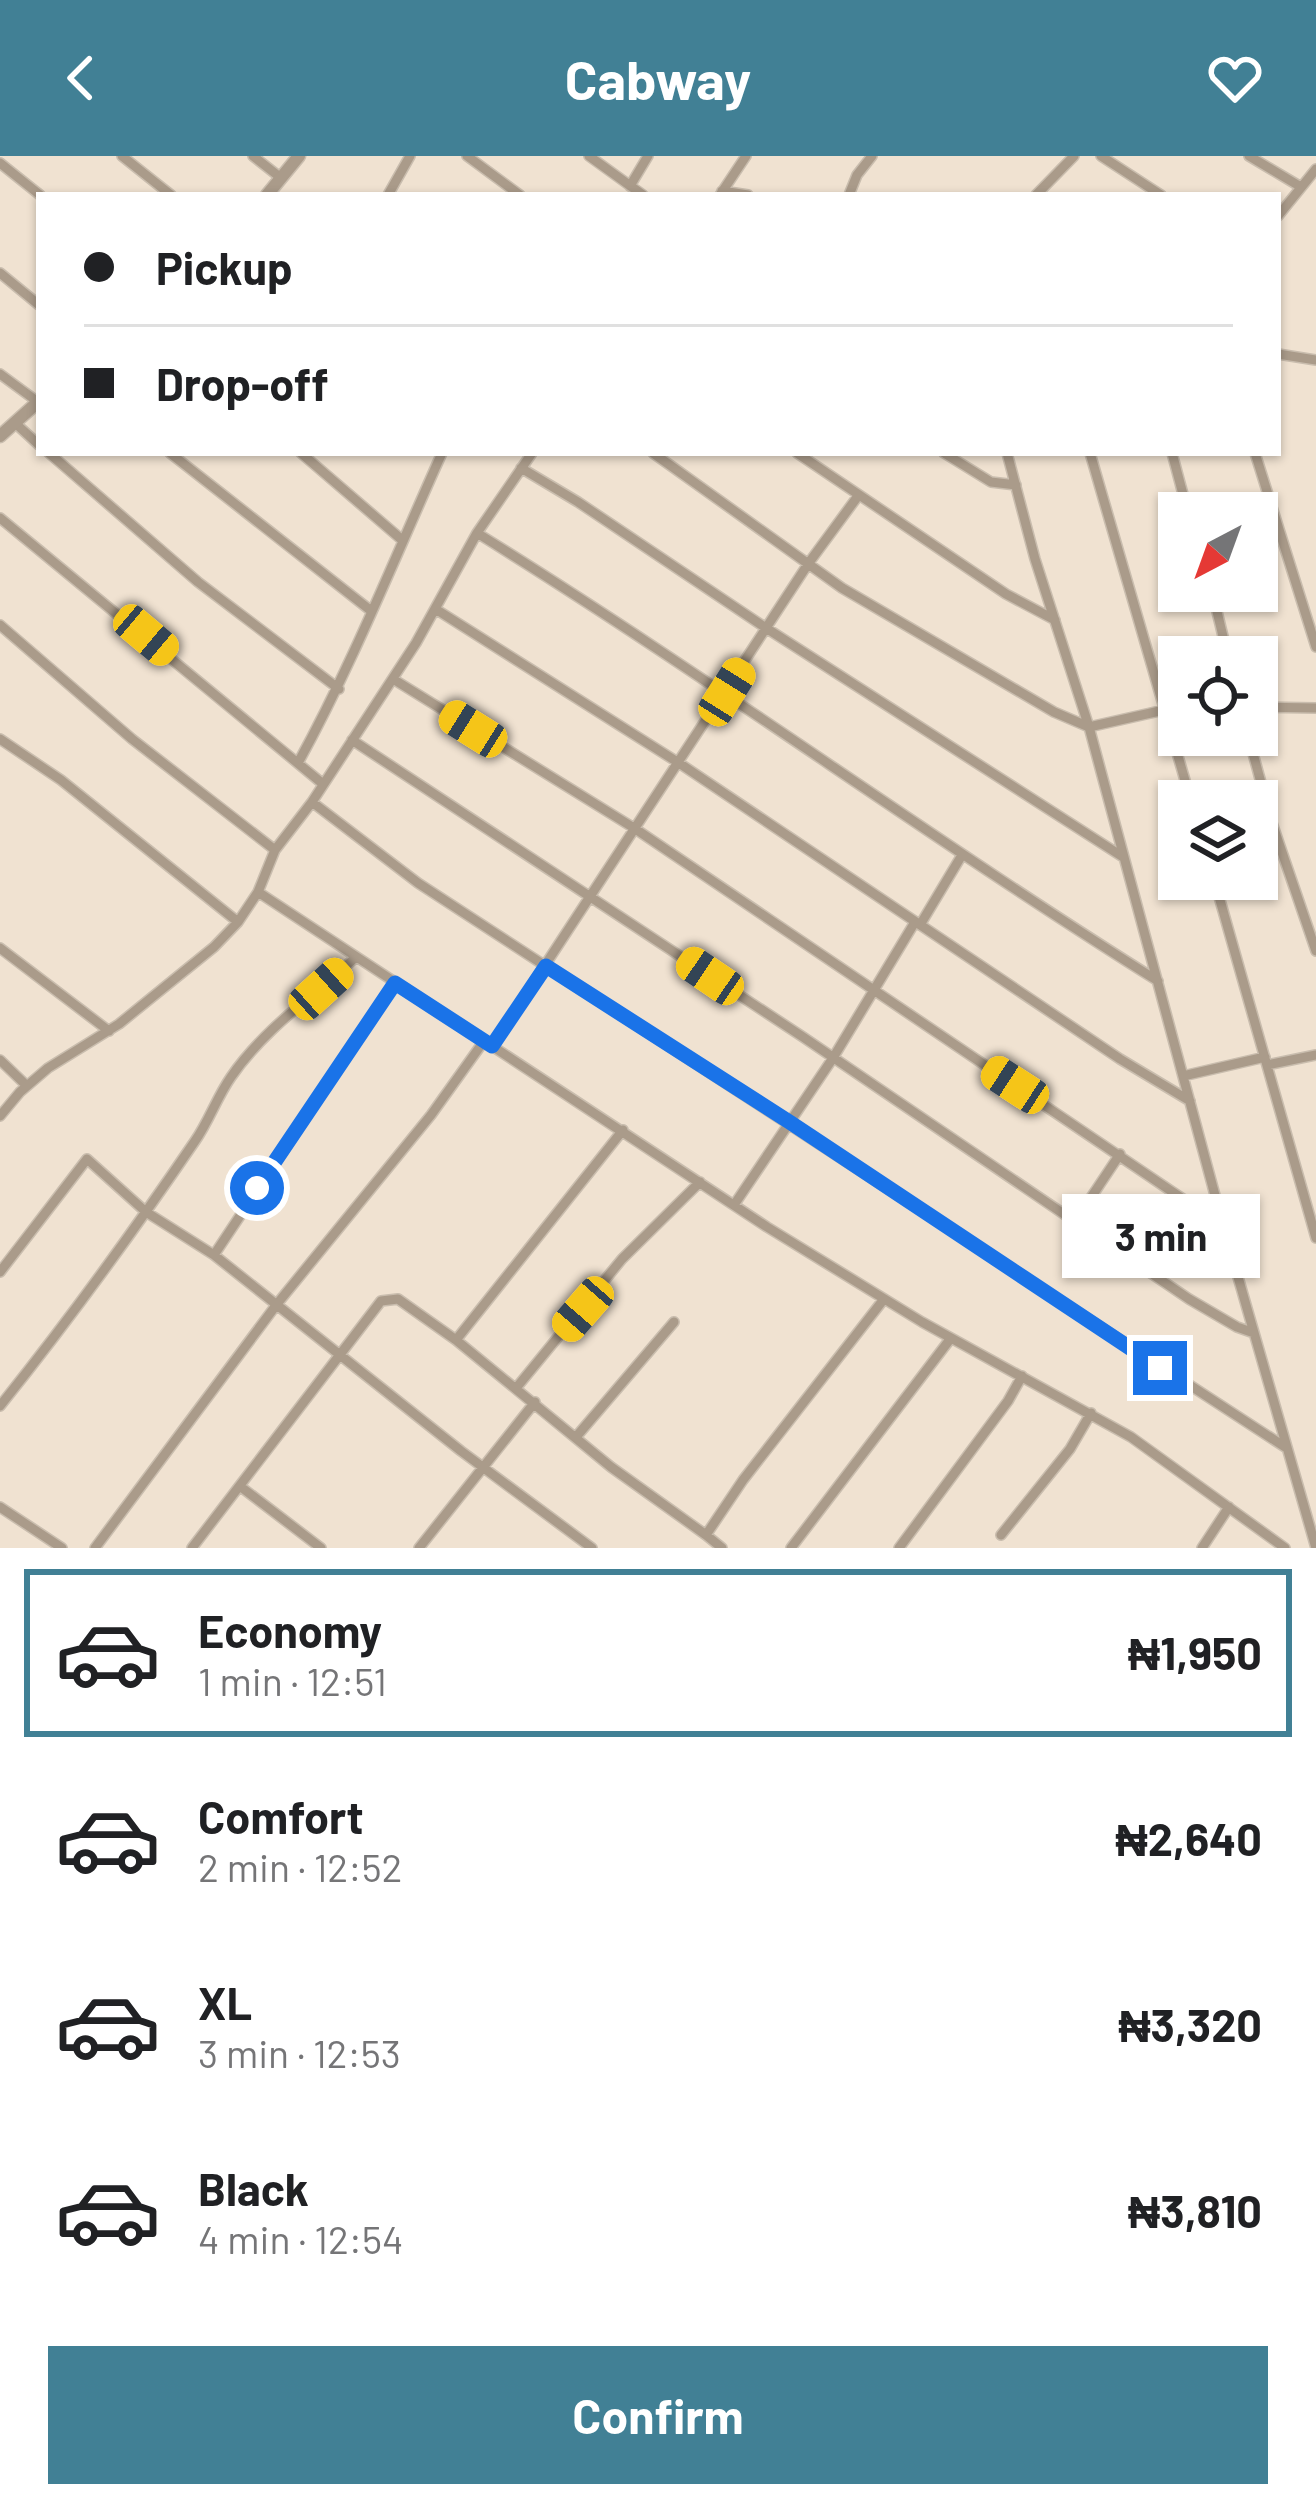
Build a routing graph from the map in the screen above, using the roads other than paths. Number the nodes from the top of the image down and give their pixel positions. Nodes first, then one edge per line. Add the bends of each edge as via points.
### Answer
1 (122, 156) edge
2 (254, 156) edge
3 (299, 156) edge
4 (410, 156) edge
5 (467, 156) edge
6 (589, 156) edge
7 (648, 156) edge
8 (746, 156) edge
9 (872, 156) edge
10 (1074, 156) edge
11 (1101, 156) edge
12 (1249, 156) edge
13 (0, 163) edge
14 (1316, 169) edge
15 (281, 178) junction
16 (630, 186) junction
17 (1301, 187) junction
18 (1148, 191) edge
19 (36, 192) edge
20 (167, 192) edge
21 (269, 192) edge
22 (390, 192) edge
23 (516, 192) edge
24 (639, 192) edge
25 (722, 192) edge
26 (851, 192) edge
27 (1039, 192) edge
28 (1281, 212) edge
29 (0, 273) edge
30 (36, 303) edge
31 (1281, 354) edge
32 (1316, 359) edge
33 (0, 374) edge
34 (36, 400) edge
35 (36, 405) edge
36 (14, 423) junction
37 (0, 436) edge
38 (36, 442) edge
39 (52, 456) edge
40 (174, 456) edge
41 (305, 456) edge
42 (441, 456) edge
43 (530, 456) edge
44 (657, 456) edge
45 (801, 456) edge
46 (949, 456) edge
47 (1008, 456) edge
48 (1091, 456) edge
49 (1173, 456) edge
50 (1256, 456) edge
51 (521, 468) junction
52 (1016, 485) junction
53 (1182, 492) edge
54 (858, 496) junction
55 (0, 518) edge
56 (477, 533) junction
57 (401, 538) junction
58 (808, 564) junction
59 (370, 610) junction
60 (437, 610) junction
61 (1055, 620) junction
62 (0, 625) edge
63 (766, 628) junction
64 (1316, 646) edge
65 (393, 679) junction
66 (339, 688) junction
67 (1158, 690) edge
68 (727, 692) junction
69 (1278, 707) edge
70 (1316, 708) edge
71 (1158, 715) edge
72 (1089, 727) junction
73 (0, 739) edge
74 (352, 740) junction
75 (1254, 756) edge
76 (298, 763) junction
77 (679, 764) junction
78 (323, 784) junction
79 (312, 802) junction
80 (634, 828) junction
81 (275, 850) junction
82 (962, 855) junction
83 (1123, 856) junction
84 (258, 892) junction
85 (593, 898) junction
86 (1220, 900) edge
87 (238, 922) junction
88 (918, 923) junction
89 (0, 949) edge
90 (1316, 951) edge
91 (356, 957) junction
92 (546, 966) junction
93 (1159, 981) junction
94 (395, 983) junction
95 (873, 992) junction
96 (109, 1031) junction
97 (488, 1044) junction
98 (1316, 1055) edge
99 (833, 1058) junction
100 (0, 1060) edge
101 (1266, 1061) junction
102 (1183, 1076) junction
103 (28, 1086) junction
104 (1190, 1101) junction
105 (0, 1116) edge
106 (791, 1123) junction
107 (623, 1130) junction
108 (1120, 1154) junction
109 (700, 1182) junction
110 (734, 1205) junction
111 (146, 1212) junction
112 (1076, 1220) junction
113 (1222, 1225) junction
114 (1316, 1238) edge
115 (214, 1255) junction
116 (0, 1272) edge
117 (884, 1299) junction
118 (277, 1304) junction
119 (674, 1322) dead end
120 (1255, 1334) junction
121 (951, 1338) junction
122 (456, 1340) junction
123 (340, 1352) junction
124 (1022, 1376) junction
125 (518, 1387) junction
126 (535, 1402) junction
127 (0, 1406) edge
128 (1091, 1412) junction
129 (576, 1437) junction
130 (1285, 1448) junction
131 (482, 1466) junction
132 (241, 1487) junction
133 (0, 1507) edge
134 (1228, 1507) junction
135 (706, 1535) junction
136 (1001, 1535) dead end
137 (62, 1548) edge
138 (95, 1548) edge
139 (192, 1548) edge
140 (321, 1548) edge
141 (419, 1548) edge
142 (592, 1548) edge
143 (722, 1548) edge
144 (791, 1548) edge
145 (899, 1548) edge
146 (1202, 1548) edge
147 (1285, 1548) edge
148 (1316, 1548) edge

1 - 20 street
2 - 15 street
3 - 15 street
4 - 22 street
5 - 23 street
6 - 16 street
7 - 16 street
8 - 25 street
9 - 26 street
10 - 27 street
11 - 18 street
12 - 17 street
13 - 19 street
14 - 17 street
15 - 21 street
16 - 24 street
17 - 28 street
29 - 30 street
31 - 32 street
33 - 34 street
35 - 36 street
36 - 37 street
36 - 38 street
39 - 66 street via 198,582
40 - 59 street
41 - 57 street
42 - 57 street
43 - 51 street
44 - 58 street
45 - 54 street
46 - 52 street via 991,482
47 - 52 street
48 - 67 street
49 - 53 street
50 - 64 street
51 - 56 street
51 - 63 street
52 - 61 street
54 - 58 street
54 - 61 street
55 - 76 street
56 - 60 street
56 - 68 street
57 - 59 street
58 - 63 street
58 - 72 street via 931,643
59 - 66 street
60 - 65 street
60 - 77 street
61 - 72 street
62 - 81 street
63 - 68 street
63 - 83 street
65 - 74 street
65 - 80 street
66 - 76 street
68 - 77 street
68 - 82 street
69 - 70 street
71 - 72 street
72 - 83 street
73 - 87 street
74 - 78 street
74 - 85 street
75 - 90 street
76 - 78 street
77 - 80 street
77 - 88 street
78 - 79 street
79 - 81 street
79 - 92 street
80 - 85 street
80 - 95 street
81 - 84 street
82 - 88 street
82 - 93 street
83 - 93 street
84 - 87 street
84 - 91 street
85 - 92 street
85 - 99 street
86 - 101 street
87 - 96 street
88 - 95 street
88 - 104 street
89 - 96 street
91 - 94 street
91 - 111 street via 232,1076
92 - 97 street
92 - 106 street
93 - 102 street
94 - 97 street
94 - 115 street
95 - 99 street
95 - 108 street
96 - 103 street
97 - 107 street
97 - 118 street
98 - 101 street
99 - 106 street
99 - 112 street
100 - 103 street
101 - 102 street
101 - 114 street
102 - 104 street
103 - 105 street
104 - 113 street
106 - 110 street
106 - 130 street
107 - 109 street
107 - 122 street
108 - 112 street
108 - 113 street
109 - 110 street
109 - 125 street via 622,1259
110 - 117 street
111 - 115 street
111 - 116 street via 86,1159
111 - 127 street
112 - 120 street
113 - 120 street
115 - 118 street
117 - 121 street
117 - 135 street
118 - 123 street
118 - 138 street
119 - 129 street
120 - 130 street
121 - 124 street
121 - 144 street
122 - 123 street via 390,1298
122 - 125 street
123 - 131 street
123 - 132 street
124 - 128 street
124 - 145 street
125 - 126 street
126 - 129 street
126 - 131 street
128 - 134 street
128 - 136 street
129 - 135 street
130 - 148 street
131 - 141 street
131 - 142 street
132 - 139 street
132 - 140 street
133 - 137 street
134 - 146 street
134 - 147 street
135 - 143 street

